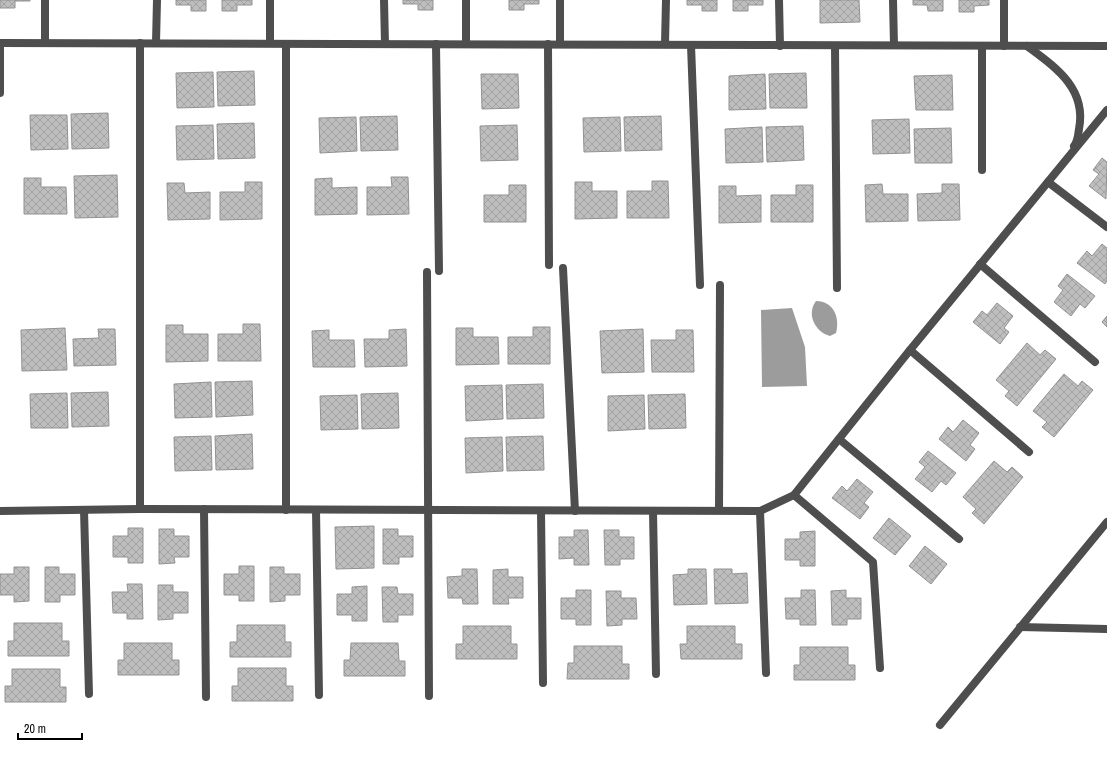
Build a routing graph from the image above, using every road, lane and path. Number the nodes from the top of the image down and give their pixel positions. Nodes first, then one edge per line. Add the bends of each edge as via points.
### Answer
1 (45, 0) edge
2 (157, 0) edge
3 (270, 0) edge
4 (384, 0) edge
5 (466, 0) edge
6 (560, 0) edge
7 (666, 0) edge
8 (779, 0) edge
9 (893, 0) edge
10 (1004, 0) edge
11 (44, 42) junction
12 (0, 43) edge
13 (140, 43) junction
14 (156, 43) junction
15 (270, 43) junction
16 (286, 44) junction
17 (385, 44) junction
18 (436, 44) junction
19 (466, 44) junction
20 (548, 44) junction
21 (560, 44) junction
22 (665, 44) junction
23 (691, 44) junction
24 (894, 45) junction
25 (780, 46) junction
26 (835, 46) junction
27 (982, 46) junction
28 (1004, 46) junction
29 (1027, 46) junction
30 (1107, 46) edge
31 (0, 93) edge
32 (1107, 110) edge
33 (1064, 163) junction
34 (982, 170) dead end
35 (1048, 182) junction
36 (1107, 227) edge
37 (980, 264) junction
38 (549, 265) dead end
39 (563, 268) dead end
40 (439, 271) dead end
41 (428, 272) dead end
42 (700, 285) dead end
43 (720, 285) dead end
44 (837, 288) dead end
45 (910, 350) junction
46 (1095, 362) dead end
47 (839, 439) junction
48 (1029, 452) dead end
49 (794, 495) junction
50 (140, 509) junction
51 (204, 509) junction
52 (84, 510) junction
53 (286, 510) junction
54 (316, 510) junction
55 (428, 510) junction
56 (719, 510) junction
57 (0, 511) edge
58 (541, 511) junction
59 (575, 511) junction
60 (653, 511) junction
61 (760, 511) junction
62 (1107, 522) edge
63 (960, 539) dead end
64 (1020, 627) junction
65 (1107, 628) edge
66 (880, 668) dead end
67 (766, 673) dead end
68 (656, 674) dead end
69 (543, 683) dead end
70 (89, 694) dead end
71 (319, 695) dead end
72 (429, 696) dead end
73 (206, 697) dead end
74 (940, 725) dead end

1 - 11 street
2 - 14 street
3 - 15 street
4 - 17 street
5 - 19 street
6 - 21 street
7 - 22 street
8 - 25 street
9 - 24 street
10 - 28 street
11 - 12 street
11 - 13 street
12 - 31 street
13 - 14 street
13 - 50 street
14 - 15 street
15 - 16 street
16 - 17 street
16 - 53 street
17 - 18 street
18 - 19 street
18 - 40 street
19 - 20 street
20 - 21 street
20 - 38 street
21 - 22 street
22 - 23 street
23 - 25 street
23 - 42 street
24 - 26 street
24 - 27 street
25 - 26 street
26 - 44 street
27 - 28 street
27 - 34 street
28 - 29 street
29 - 30 street
29 - 33 street via 1066,78 1078,98 1081,121 1076,143
32 - 33 street
33 - 35 street
35 - 36 street
35 - 37 street
37 - 45 street
37 - 46 street
39 - 59 street
41 - 55 street
43 - 56 street
45 - 47 street
45 - 48 street
47 - 49 street
47 - 63 street
49 - 61 street
49 - 66 street via 873,562
50 - 51 street
50 - 52 street
51 - 53 street
51 - 73 street
52 - 57 street
52 - 70 street
53 - 54 street
54 - 55 street
54 - 71 street
55 - 58 street
55 - 72 street
56 - 60 street
56 - 61 street
58 - 59 street
58 - 69 street
59 - 60 street
60 - 68 street
61 - 67 street
62 - 64 street
64 - 65 street
64 - 74 street

